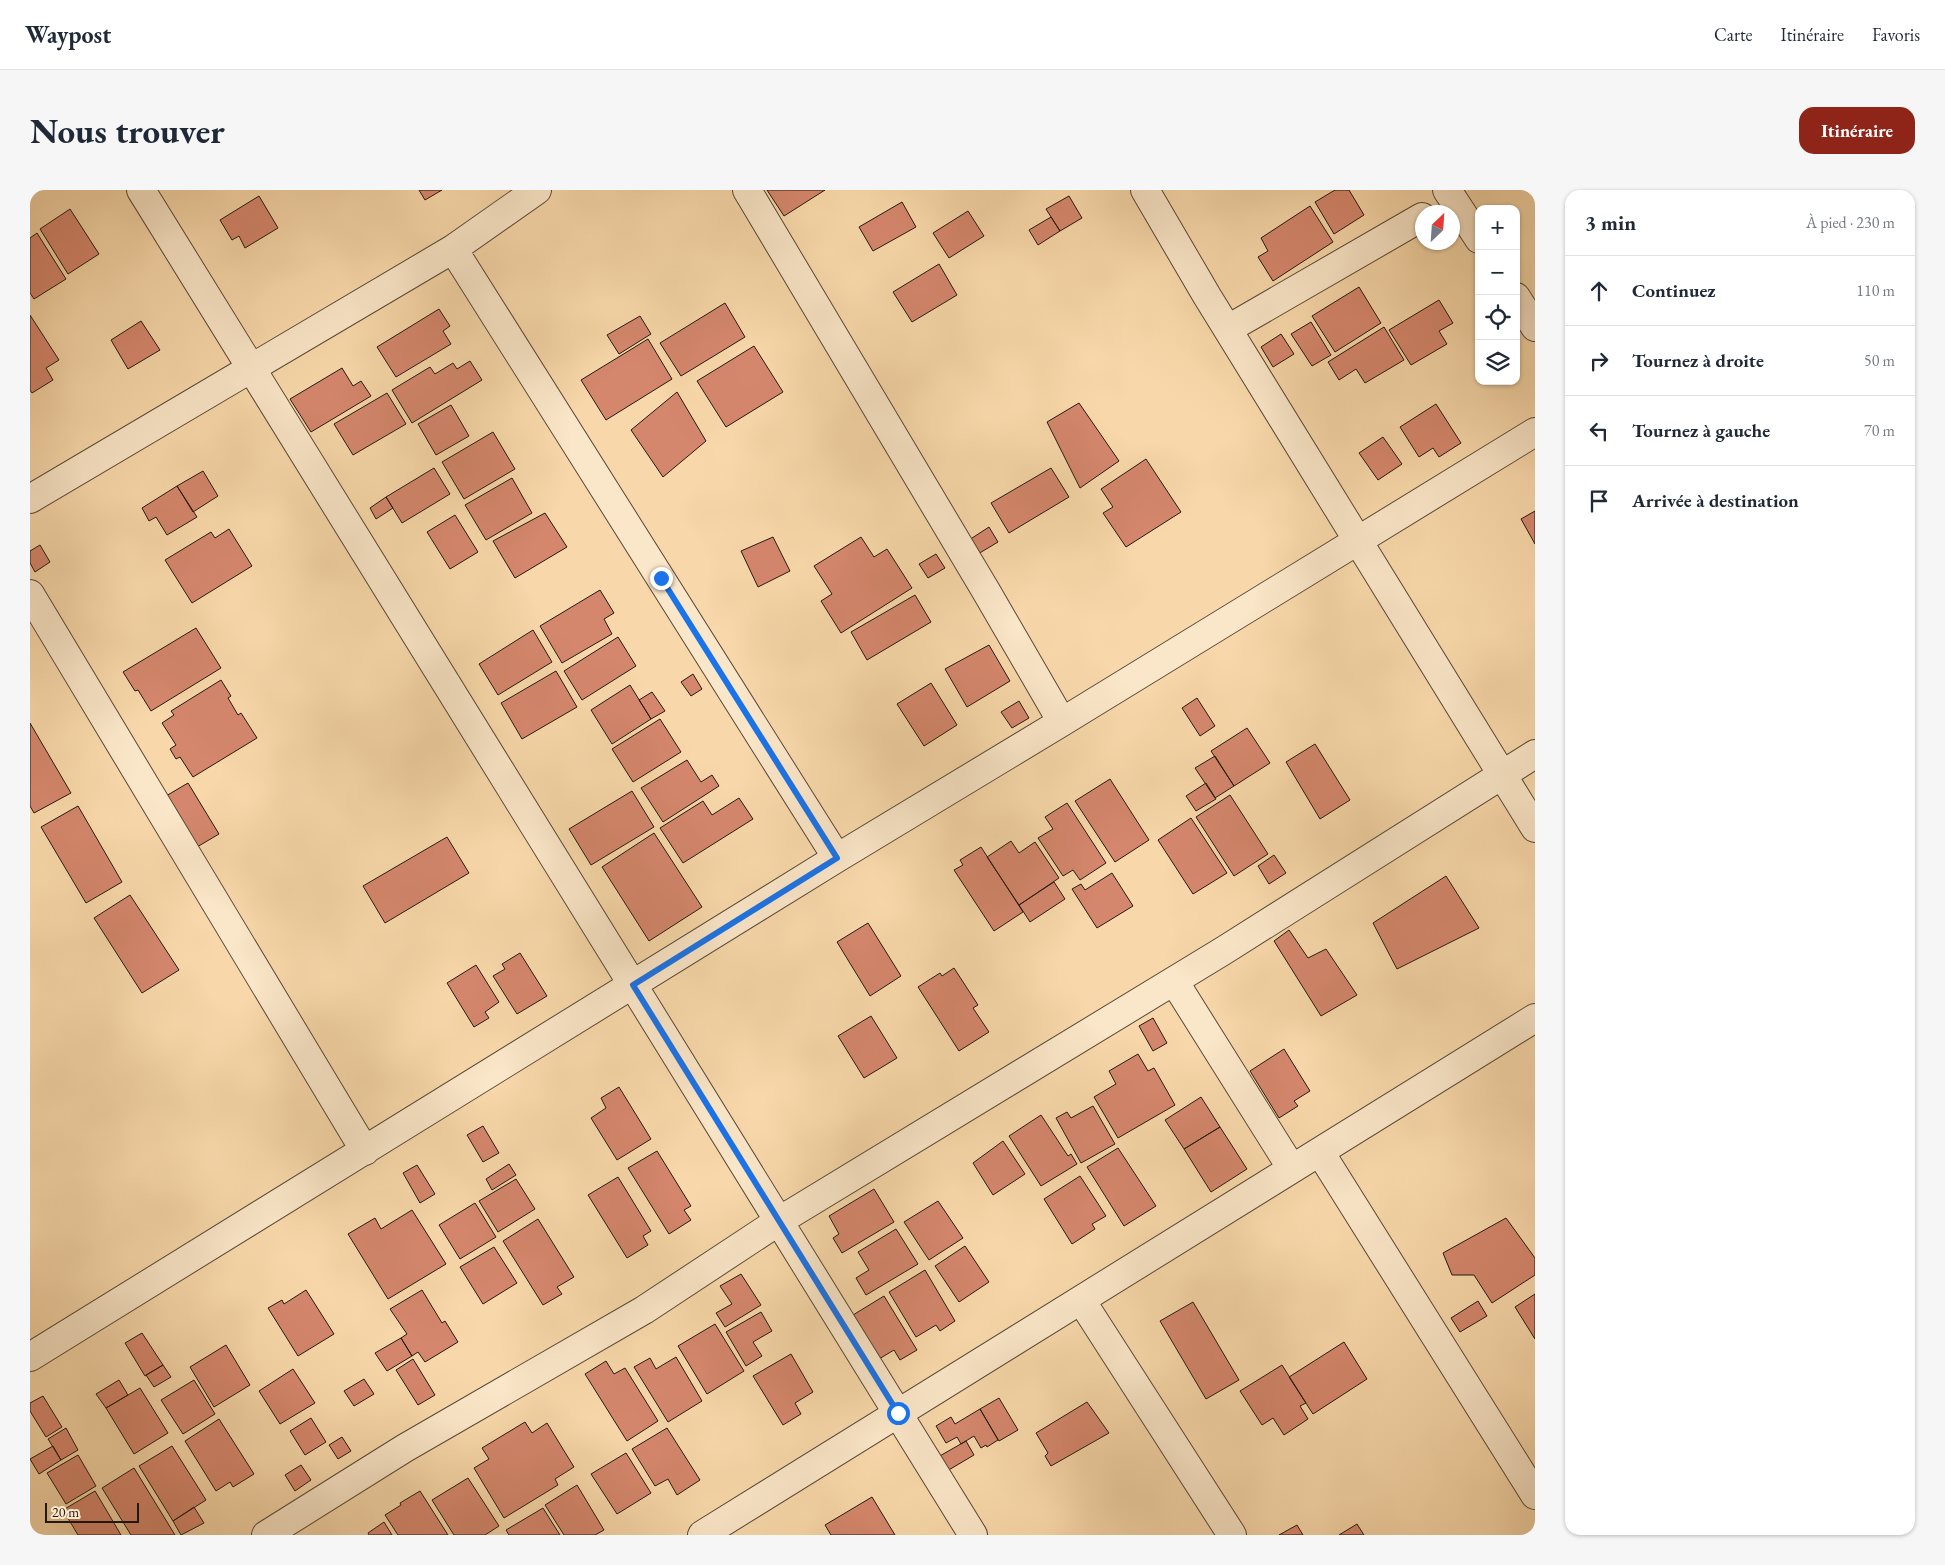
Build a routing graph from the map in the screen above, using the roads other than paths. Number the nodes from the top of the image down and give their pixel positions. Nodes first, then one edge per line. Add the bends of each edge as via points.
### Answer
1 (141, 190) edge
2 (537, 190) edge
3 (747, 190) edge
4 (1145, 190) edge
5 (1444, 201) edge
6 (1415, 221) edge
7 (1475, 234) edge
8 (453, 249) junction
9 (1520, 303) edge
10 (1535, 327) edge
11 (1228, 329) junction
12 (252, 370) junction
13 (1535, 432) edge
14 (30, 499) edge
15 (1359, 540) junction
16 (30, 594) edge
17 (1062, 722) junction
18 (1535, 754) edge
19 (1502, 775) junction
20 (1535, 828) edge
21 (837, 858) junction
22 (1174, 981) junction
23 (633, 985) junction
24 (1535, 1018) edge
25 (365, 1151) junction
26 (1320, 1152) junction
27 (1292, 1169) junction
28 (779, 1221) junction
29 (1081, 1300) junction
30 (30, 1357) edge
31 (898, 1413) junction
32 (1535, 1495) edge
33 (266, 1535) edge
34 (702, 1535) edge
35 (974, 1535) edge
36 (1232, 1535) edge

1 - 12 street
2 - 8 street
3 - 17 street
4 - 11 street
5 - 7 street
6 - 11 street
8 - 12 street
8 - 21 street
9 - 10 street
11 - 15 street
12 - 14 street
12 - 23 street
13 - 15 street
15 - 17 street
15 - 19 street
16 - 25 street
17 - 21 street
18 - 19 street
19 - 20 street
19 - 22 street
21 - 23 street
22 - 27 street
22 - 28 street
23 - 25 street
23 - 28 street
24 - 26 street
25 - 30 street
26 - 27 street
26 - 32 street
27 - 29 street
28 - 31 street
28 - 33 street via 644,1310 405,1448
29 - 31 street
29 - 36 street
31 - 34 street
31 - 35 street

